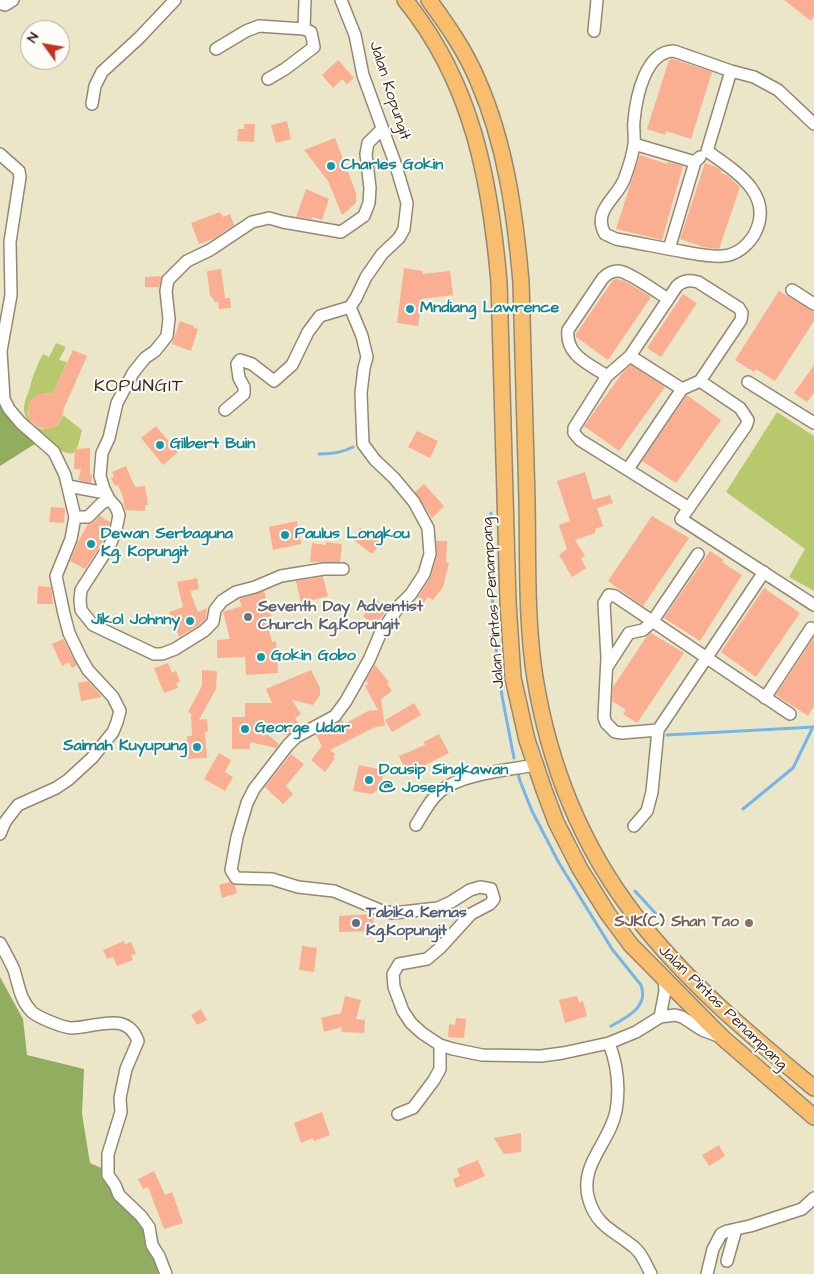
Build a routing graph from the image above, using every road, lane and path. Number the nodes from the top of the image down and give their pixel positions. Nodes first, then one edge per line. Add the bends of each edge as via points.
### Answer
1 (13, 0) edge
2 (175, 0) edge
3 (305, 0) edge
4 (341, 0) edge
5 (405, 0) edge
6 (429, 0) edge
7 (597, 0) edge
8 (0, 3) edge
9 (304, 29) junction
10 (594, 31) dead end
11 (216, 49) dead end
12 (731, 71) junction
13 (268, 79) dead end
14 (92, 104) dead end
15 (814, 124) edge
16 (382, 129) junction
17 (634, 144) junction
18 (707, 151) junction
19 (0, 154) edge
20 (695, 162) junction
21 (670, 249) junction
22 (792, 290) dead end
23 (668, 299) junction
24 (814, 304) edge
25 (350, 307) junction
26 (630, 356) junction
27 (608, 376) junction
28 (700, 381) junction
29 (748, 382) dead end
30 (682, 389) junction
31 (225, 410) dead end
32 (525, 417) junction
33 (502, 418) junction
34 (814, 423) edge
35 (628, 469) junction
36 (68, 486) junction
37 (106, 494) junction
38 (688, 508) junction
39 (75, 517) junction
40 (698, 554) dead end
41 (343, 569) dead end
42 (764, 572) junction
43 (814, 605) edge
44 (652, 622) junction
45 (811, 628) dead end
46 (706, 658) junction
47 (606, 668) junction
48 (765, 698) junction
49 (790, 714) dead end
50 (658, 730) junction
51 (535, 765) junction
52 (416, 825) dead end
53 (634, 826) dead end
54 (0, 834) edge
55 (0, 943) edge
56 (664, 977) junction
57 (660, 1017) junction
58 (723, 1038) junction
59 (609, 1043) junction
60 (440, 1045) junction
61 (814, 1088) edge
62 (398, 1114) dead end
63 (814, 1117) edge
64 (814, 1198) edge
65 (736, 1229) junction
66 (727, 1261) dead end
67 (166, 1274) edge
68 (651, 1274) edge
69 (707, 1274) edge

1 - 8 street via 4,5
2 - 14 street via 102,72 95,86
3 - 9 street
4 - 16 street, Jalan Kopungit
5 - 33 main road, Jalan Pintas Penampang via 446,60 462,95 487,184 499,282
6 - 32 main road, Jalan Pintas Penampang via 478,81 507,173 521,282
7 - 10 street
9 - 11 street via 259,26
9 - 13 street via 311,32 314,47
12 - 15 street via 754,77 778,90
12 - 17 street via 674,51 666,51 654,60 643,80 634,120
12 - 18 street
16 - 25 street, Jalan Kopungit via 407,203 404,229 366,277
16 - 37 street via 368,142 366,154 370,188 364,216 341,232 269,218 252,222 188,261 168,280 167,336 133,373 117,403 102,453 100,476
17 - 20 street
17 - 21 street via 629,167 606,205 601,223 605,234 610,237
18 - 20 street
18 - 21 street via 756,194 760,213 757,228 742,249 726,256
19 - 36 street via 19,171 20,177 10,242 11,295 1,351 4,399 21,423 54,452
20 - 21 street
22 - 24 street
23 - 26 street
23 - 27 street via 618,271 609,273 596,286 568,330 567,339 575,354
23 - 28 street via 683,281 690,280 734,303 742,313 741,320
25 - 31 street via 320,316 292,365 274,381 252,364 240,360 237,364 244,394
25 - 60 street via 367,357 361,393 364,444 414,502 428,528 430,554 424,574 381,632 369,660 335,716 296,737 254,789 237,837 231,870 236,878 272,879 298,887 334,891 393,913 438,908 480,886 491,889 494,899 490,904 471,914 440,948 427,959 400,964 393,974 394,987 411,1023
26 - 27 street
26 - 30 street
27 - 35 street via 577,421 574,432 580,440
28 - 30 street
28 - 38 street via 740,408 748,420
29 - 34 street
30 - 35 street
32 - 33 main road
32 - 61 main road, Jalan Pintas Penampang via 529,603 535,676 546,734 574,815 623,898 668,954 699,988
33 - 51 main road, Jalan Pintas Penampang via 513,678
35 - 38 street
36 - 37 street
36 - 39 street
37 - 39 street via 88,517
37 - 41 street via 119,515 116,530 81,590 81,610 93,625 154,654 175,649 204,631 213,622 215,610 222,601 236,592 282,576
38 - 42 street via 681,519
39 - 54 street via 71,539 56,576 69,632 80,658 113,697 120,711 107,741 80,770 56,788 18,805
40 - 44 street
42 - 43 street
42 - 46 street
44 - 46 street
44 - 47 street via 643,630 629,633
44 - 47 street via 614,596 606,598
45 - 48 street
46 - 48 street
46 - 50 street
47 - 50 street via 604,717 609,728 622,733
48 - 49 street
50 - 53 street via 649,804 644,817
51 - 52 street via 475,776 447,786 433,798
51 - 56 main road, Jalan Pintas Penampang via 556,822 580,868 631,945
55 - 67 street via 24,1002 34,1013 68,1028 107,1022 123,1024 135,1033 138,1041 126,1069 120,1098 121,1112 108,1154 108,1175 119,1195 149,1227 152,1245
56 - 57 street
56 - 58 main road, Jalan Pintas Penampang
57 - 58 street via 682,1017
57 - 59 street
58 - 63 main road, Jalan Pintas Penampang
59 - 60 street via 541,1056 482,1055
59 - 68 street via 616,1068 616,1111 586,1176 588,1198 600,1222 635,1248
60 - 62 street via 440,1068 434,1080 413,1108
64 - 65 street via 802,1209
65 - 66 street
65 - 69 street via 721,1234

